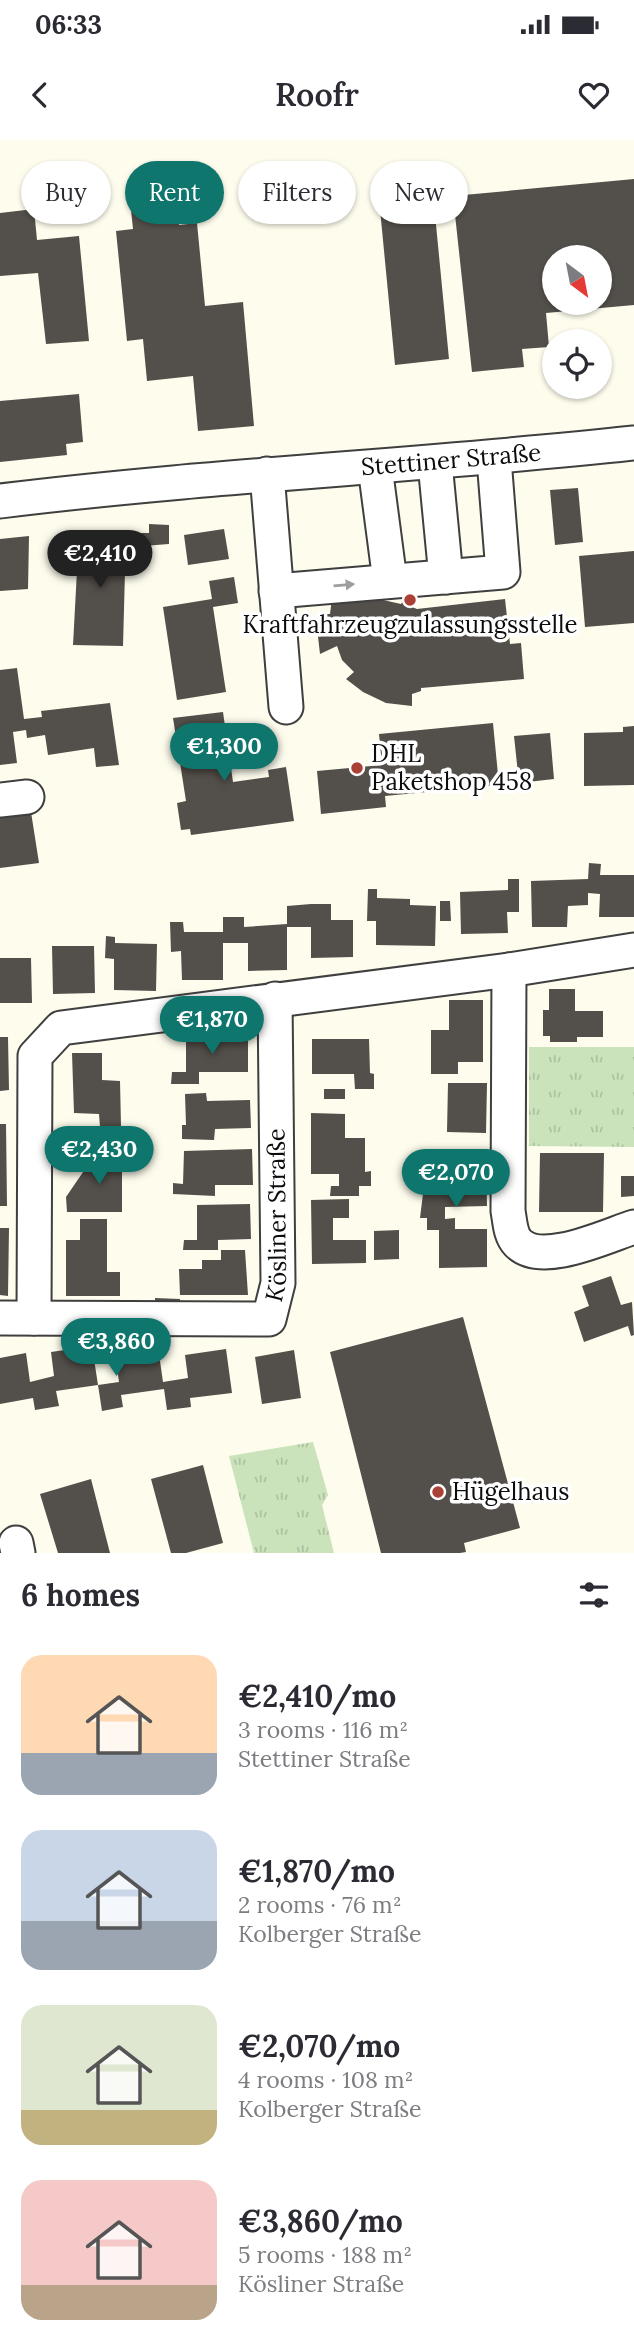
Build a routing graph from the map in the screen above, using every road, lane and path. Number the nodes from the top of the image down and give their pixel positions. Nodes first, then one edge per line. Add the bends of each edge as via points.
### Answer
1 (634, 443) edge
2 (494, 458) junction
3 (435, 463) junction
4 (375, 467) junction
5 (267, 474) junction
6 (0, 501) edge
7 (446, 577) junction
8 (390, 581) junction
9 (276, 591) junction
10 (286, 707) dead end
11 (634, 950) edge
12 (509, 970) junction
13 (275, 999) junction
14 (634, 1227) edge
15 (0, 1318) edge
16 (34, 1318) junction

1 - 2 street, Stettiner Straße
2 - 3 street, Stettiner Straße
2 - 7 street via 503,572
3 - 4 street, Stettiner Straße
3 - 7 street
4 - 5 street, Stettiner Straße
4 - 8 street
5 - 6 street, Stettiner Straße
5 - 9 street
7 - 8 street
9 -> 8 street
9 - 10 street
11 - 12 street
12 - 13 street
12 - 14 street via 508,1212 513,1236 536,1253 570,1248
13 - 16 street via 61,1028 35,1056
13 - 16 street, Kösliner Straße via 278,1283 269,1319
15 - 16 street

